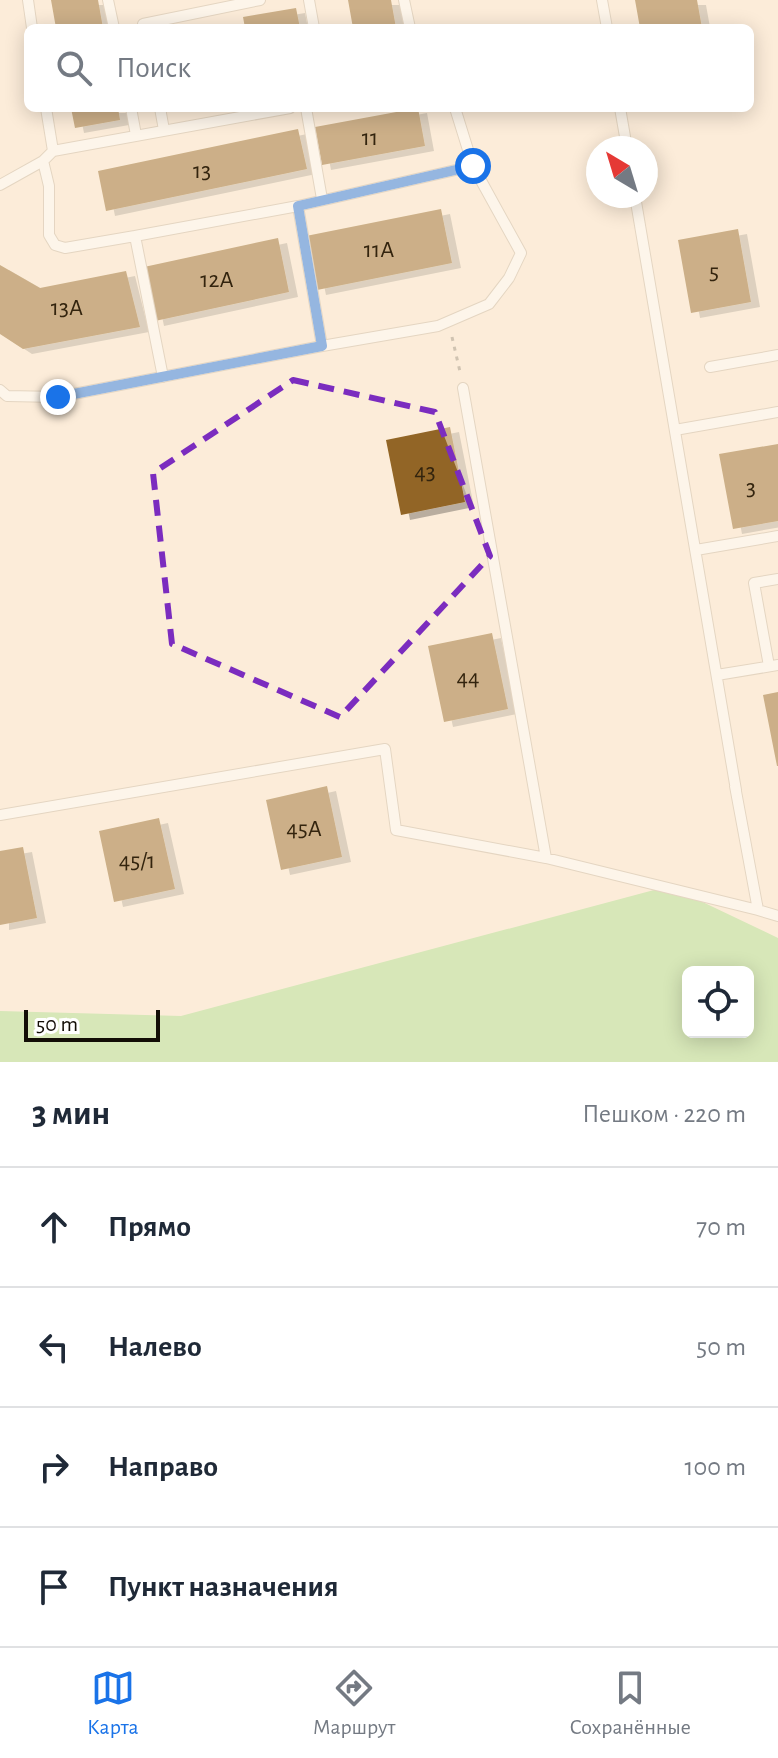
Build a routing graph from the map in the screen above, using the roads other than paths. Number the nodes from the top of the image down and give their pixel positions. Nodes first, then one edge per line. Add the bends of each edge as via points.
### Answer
1 (28, 0) edge
2 (108, 0) edge
3 (260, 0) edge
4 (309, 0) edge
5 (404, 0) edge
6 (602, 0) edge
7 (221, 4) edge
8 (31, 24) edge
9 (113, 24) edge
10 (143, 24) edge
11 (313, 24) edge
12 (409, 24) edge
13 (606, 24) edge
14 (47, 112) edge
15 (132, 112) edge
16 (161, 112) edge
17 (267, 112) edge
18 (307, 112) edge
19 (456, 112) edge
20 (621, 112) edge
21 (164, 130) junction
22 (136, 135) junction
23 (625, 136) edge
24 (53, 151) junction
25 (43, 161) junction
26 (473, 166) junction
27 (0, 185) edge
28 (322, 199) junction
29 (298, 206) junction
30 (637, 208) edge
31 (135, 236) junction
32 (322, 346) junction
33 (778, 355) edge
34 (710, 367) dead end
35 (163, 377) junction
36 (463, 388) road end
37 (0, 390) edge
38 (778, 412) edge
39 (675, 430) junction
40 (778, 536) edge
41 (696, 550) junction
42 (778, 579) edge
43 (773, 666) edge
44 (717, 675) junction
45 (0, 815) edge
46 (546, 858) junction
47 (758, 910) junction
48 (778, 916) edge

1 - 8 lane
2 - 9 lane
3 - 7 lane
4 - 11 lane
5 - 12 lane
6 - 13 lane
7 - 10 lane
14 - 24 lane
15 - 22 lane
16 - 21 lane
17 - 21 lane
18 - 28 lane
19 - 26 lane
20 - 23 lane
21 - 22 lane
22 - 24 lane
24 - 25 lane
25 - 27 lane
25 - 31 lane via 49,235 55,245 65,248
26 - 28 lane
26 - 32 lane via 521,253 489,304 438,326
28 - 29 lane
29 - 31 lane
29 - 32 lane
30 - 39 lane
31 - 35 lane
32 - 35 lane
33 - 34 lane
35 - 37 lane via 58,397 7,396
36 - 46 lane
38 - 39 lane
39 - 41 lane
40 - 41 lane
41 - 44 lane
42 - 43 lane via 754,583
43 - 44 lane
44 - 47 lane
45 - 46 lane via 385,749 396,830
46 - 47 lane
47 - 48 lane

